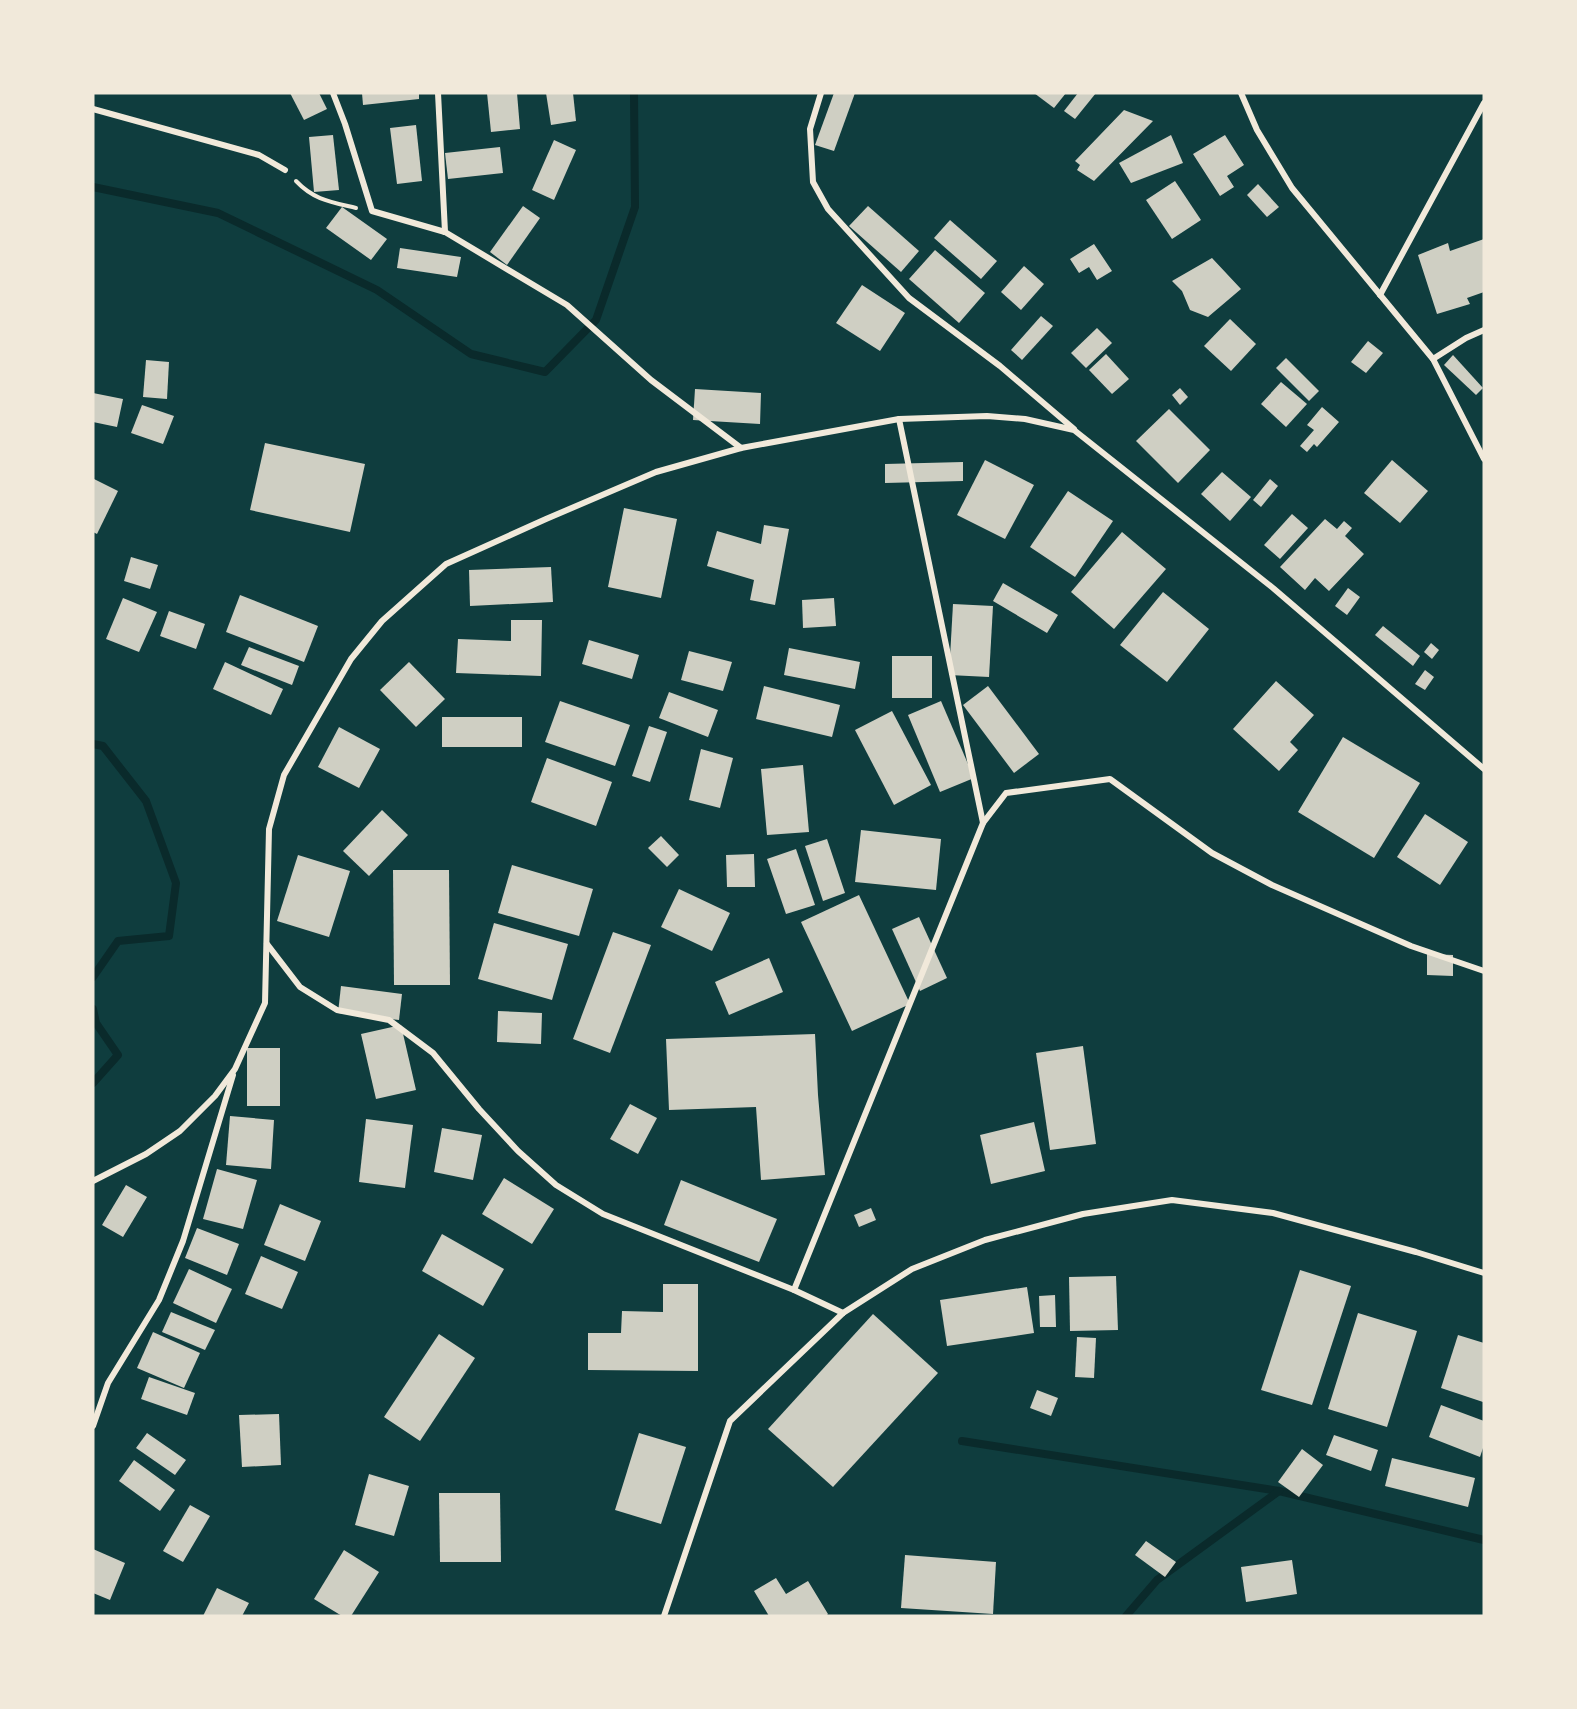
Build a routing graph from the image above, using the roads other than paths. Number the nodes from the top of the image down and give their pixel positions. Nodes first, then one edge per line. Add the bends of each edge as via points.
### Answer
1 (333, 93) edge
2 (438, 93) edge
3 (821, 93) edge
4 (1241, 93) edge
5 (1484, 103) edge
6 (93, 109) edge
7 (285, 170) road end
8 (445, 232) junction
9 (1380, 295) junction
10 (1484, 330) edge
11 (1432, 359) junction
12 (899, 419) junction
13 (1074, 430) junction
14 (741, 448) junction
15 (1484, 459) edge
16 (1484, 769) edge
17 (983, 823) junction
18 (266, 944) junction
19 (1484, 971) edge
20 (235, 1069) junction
21 (93, 1181) edge
22 (1484, 1273) edge
23 (794, 1290) junction
24 (843, 1313) junction
25 (93, 1426) edge
26 (664, 1616) edge

1 - 8 street via 372,211
2 - 8 street
3 - 13 street via 810,129 813,182 828,209 909,298 1000,366
4 - 9 street via 1257,130 1292,188
5 - 9 street
6 - 7 street via 258,155
8 - 14 street via 567,305 651,380
9 - 11 street
10 - 11 street
11 - 15 street
12 - 13 street via 987,416 1025,419
12 - 14 street
12 - 17 street
13 - 16 street via 1273,588
14 - 18 street via 656,472 446,564 382,621 351,659 284,775 269,829
17 - 19 street via 1006,793 1110,779 1212,853 1272,885 1411,946
17 - 23 street
18 - 20 street via 265,1003
18 - 23 street via 309,993 337,1010 389,1020 433,1053 518,1151 556,1185 603,1214
20 - 21 street via 180,1131
20 - 25 street via 183,1240 159,1300 108,1383
22 - 24 street via 1273,1212 1172,1200 1083,1214 985,1240 912,1269
23 - 24 street
24 - 26 street via 730,1420

